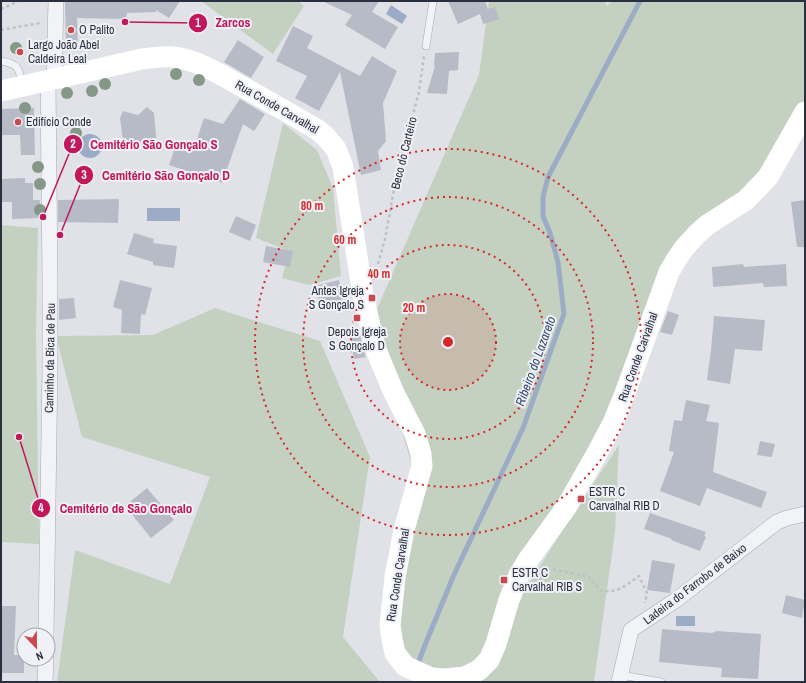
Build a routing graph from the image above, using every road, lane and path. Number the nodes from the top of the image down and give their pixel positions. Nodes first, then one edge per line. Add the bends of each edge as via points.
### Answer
1 (19, 1) edge
2 (56, 1) edge
3 (433, 1) edge
4 (1, 9) edge
5 (55, 21) junction
6 (1, 30) edge
7 (426, 46) joint
8 (1, 61) edge
9 (51, 80) junction
10 (22, 86) junction
11 (1, 91) edge
12 (805, 112) edge
13 (376, 269) dead end
14 (805, 514) edge
15 (539, 579) dead end
16 (644, 607) dead end
17 (46, 627) edge
18 (46, 667) edge
19 (620, 679) edge
20 (46, 682) edge
21 (661, 682) edge

1 - 4 path
2 - 5 street, Caminho da Bica de Pau
3 - 7 lane
5 - 6 path
5 - 9 street, Caminho da Bica de Pau
7 - 13 path, Beco do Carteiro via 419,92 397,173 385,239
8 - 10 lane via 16,66
9 - 10 main road, Rua Conde Carvalhal
9 - 12 main road, Rua Conde Carvalhal via 156,57 190,61 206,66 318,130 336,149 343,167 363,295 375,347 415,434 421,454 422,466 404,530 395,577 390,626 392,639 395,653 405,666 431,678 445,679 465,677 479,670 488,660 496,644 519,575 567,506 613,423 669,272 676,260 697,234 746,200 768,177
9 - 17 street, Caminho da Bica de Pau
10 - 11 main road, Rua Conde Carvalhal
14 - 19 street, Ladeira do Farrobo de Baixo via 778,522 676,600 631,630
15 - 16 path via 550,569 588,576 599,590 606,592 619,589 639,576 647,593
18 - 20 street
19 - 21 lane

